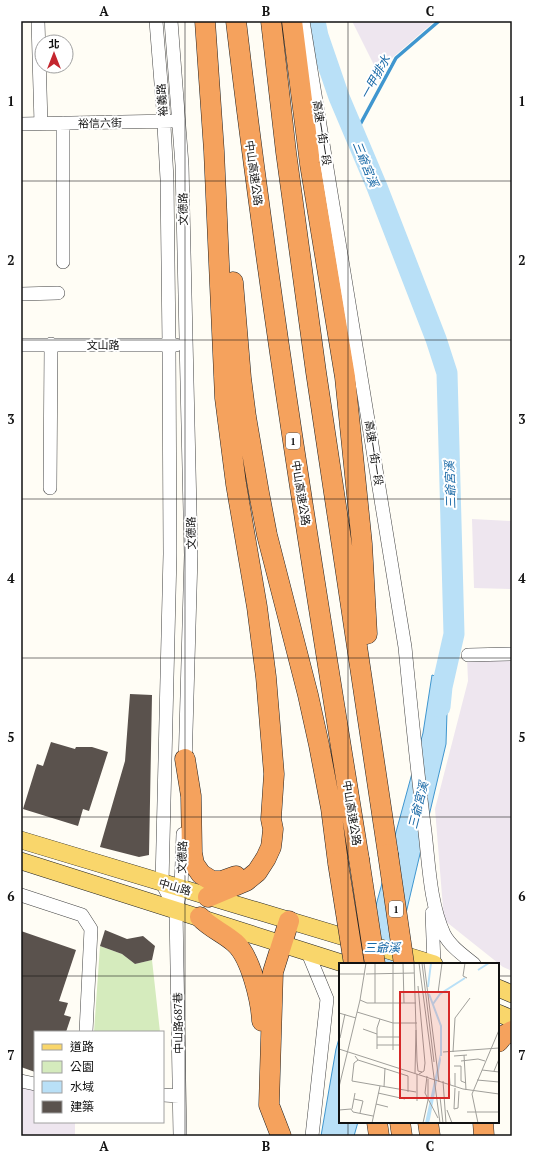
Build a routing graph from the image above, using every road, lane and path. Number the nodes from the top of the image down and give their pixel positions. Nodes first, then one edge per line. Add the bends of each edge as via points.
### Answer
1 (38, 21) edge
2 (156, 21) edge
3 (172, 21) edge
4 (204, 21) edge
5 (236, 21) edge
6 (271, 21) edge
7 (292, 21) edge
8 (303, 21) edge
9 (164, 121) junction
10 (179, 121) junction
11 (63, 123) junction
12 (21, 124) edge
13 (41, 124) junction
14 (214, 151) junction
15 (182, 166) joint
16 (167, 179) joint
17 (63, 262) dead end
18 (58, 293) dead end
19 (21, 294) edge
20 (21, 344) edge
21 (51, 344) junction
22 (169, 345) junction
23 (186, 345) junction
24 (50, 488) dead end
25 (512, 654) edge
26 (468, 655) dead end
27 (185, 759) junction
28 (374, 766) junction
29 (271, 819) junction
30 (21, 840) edge
31 (21, 861) edge
32 (162, 884) junction
33 (432, 887) junction
34 (181, 888) junction
35 (21, 895) edge
36 (208, 897) junction
37 (176, 910) junction
38 (200, 917) junction
39 (289, 921) junction
40 (281, 944) junction
41 (308, 953) junction
42 (408, 961) edge
43 (338, 962) edge
44 (354, 963) edge
45 (375, 963) edge
46 (425, 963) edge
47 (434, 963) edge
48 (473, 963) edge
49 (499, 1013) edge
50 (512, 1019) edge
51 (86, 1031) edge
52 (512, 1031) edge
53 (499, 1041) edge
54 (21, 1081) edge
55 (34, 1084) edge
56 (164, 1095) edge
57 (179, 1096) junction
58 (269, 1105) junction
59 (377, 1123) edge
60 (400, 1123) edge
61 (428, 1123) edge
62 (483, 1123) edge
63 (180, 1136) edge
64 (281, 1136) edge
65 (312, 1136) edge
66 (379, 1136) edge
67 (402, 1136) edge
68 (430, 1136) edge
69 (484, 1136) edge

1 - 13 street
2 - 9 street, 裕義路
3 - 10 street, 裕義路
4 - 14 highway
5 - 45 highway, 中山高速公路 / 1, bridge via 252,159 285,390
6 - 28 highway, 1 via 315,364
7 - 28 highway via 310,164 346,385 362,544
8 - 33 street, 高速一街一段 via 405,647
9 - 10 street, 裕信六街
9 - 11 street, 裕信六街
9 - 16 street, 裕義路
10 - 15 street, 裕義路
11 - 13 street, 裕信六街
11 - 17 street
12 - 13 street, 裕信六街
14 - 29 highway via 225,398 266,677 274,774
14 - 44 highway, bridge via 230,249 241,378 254,463 267,535 319,745
15 - 23 street, 文德路
16 - 22 street, 文德路
18 - 19 street
20 - 21 street, 文山路
21 - 22 street, 文山路
21 - 24 street
22 - 23 street, 文山路
22 - 32 street, 文德路 via 170,554
23 - 27 street, 文德路 via 191,555
25 - 26 street
27 - 29 highway via 192,796 193,860 197,869 207,879 217,882 232,878 251,865 261,851 266,828
27 - 34 street, 文德路
28 - 42 highway, 1, bridge
29 - 36 highway via 271,847 257,872 246,881
30 - 32 main road, 中山路
31 - 37 main road, 中山路
32 - 34 main road, 中山路
32 - 37 street, 文德路
33 - 47 street, 高速一街一段
33 - 48 street, 高速一街一段 via 437,917 445,935
34 - 36 main road, 中山路
34 - 37 street, 文德路
35 - 51 street via 82,915 91,929
36 - 39 main road, 中山路
37 - 38 main road, 中山路
37 - 57 street, 中山路687巷
38 - 40 main road, 中山路
38 - 58 highway via 239,947 250,968 262,1010 264,1069
39 - 40 highway
39 - 42 main road, 中山路, bridge
40 - 41 main road, 中山路
40 - 58 highway via 273,972
41 - 43 main road, 中山路
41 - 65 street via 327,999
42 - 46 main road, 中山路
49 - 50 main road
52 - 53 highway
54 - 55 street
56 - 57 street
57 - 63 street, 中山路687巷
58 - 64 highway
59 - 66 highway
60 - 67 highway
61 - 68 highway
62 - 69 highway

